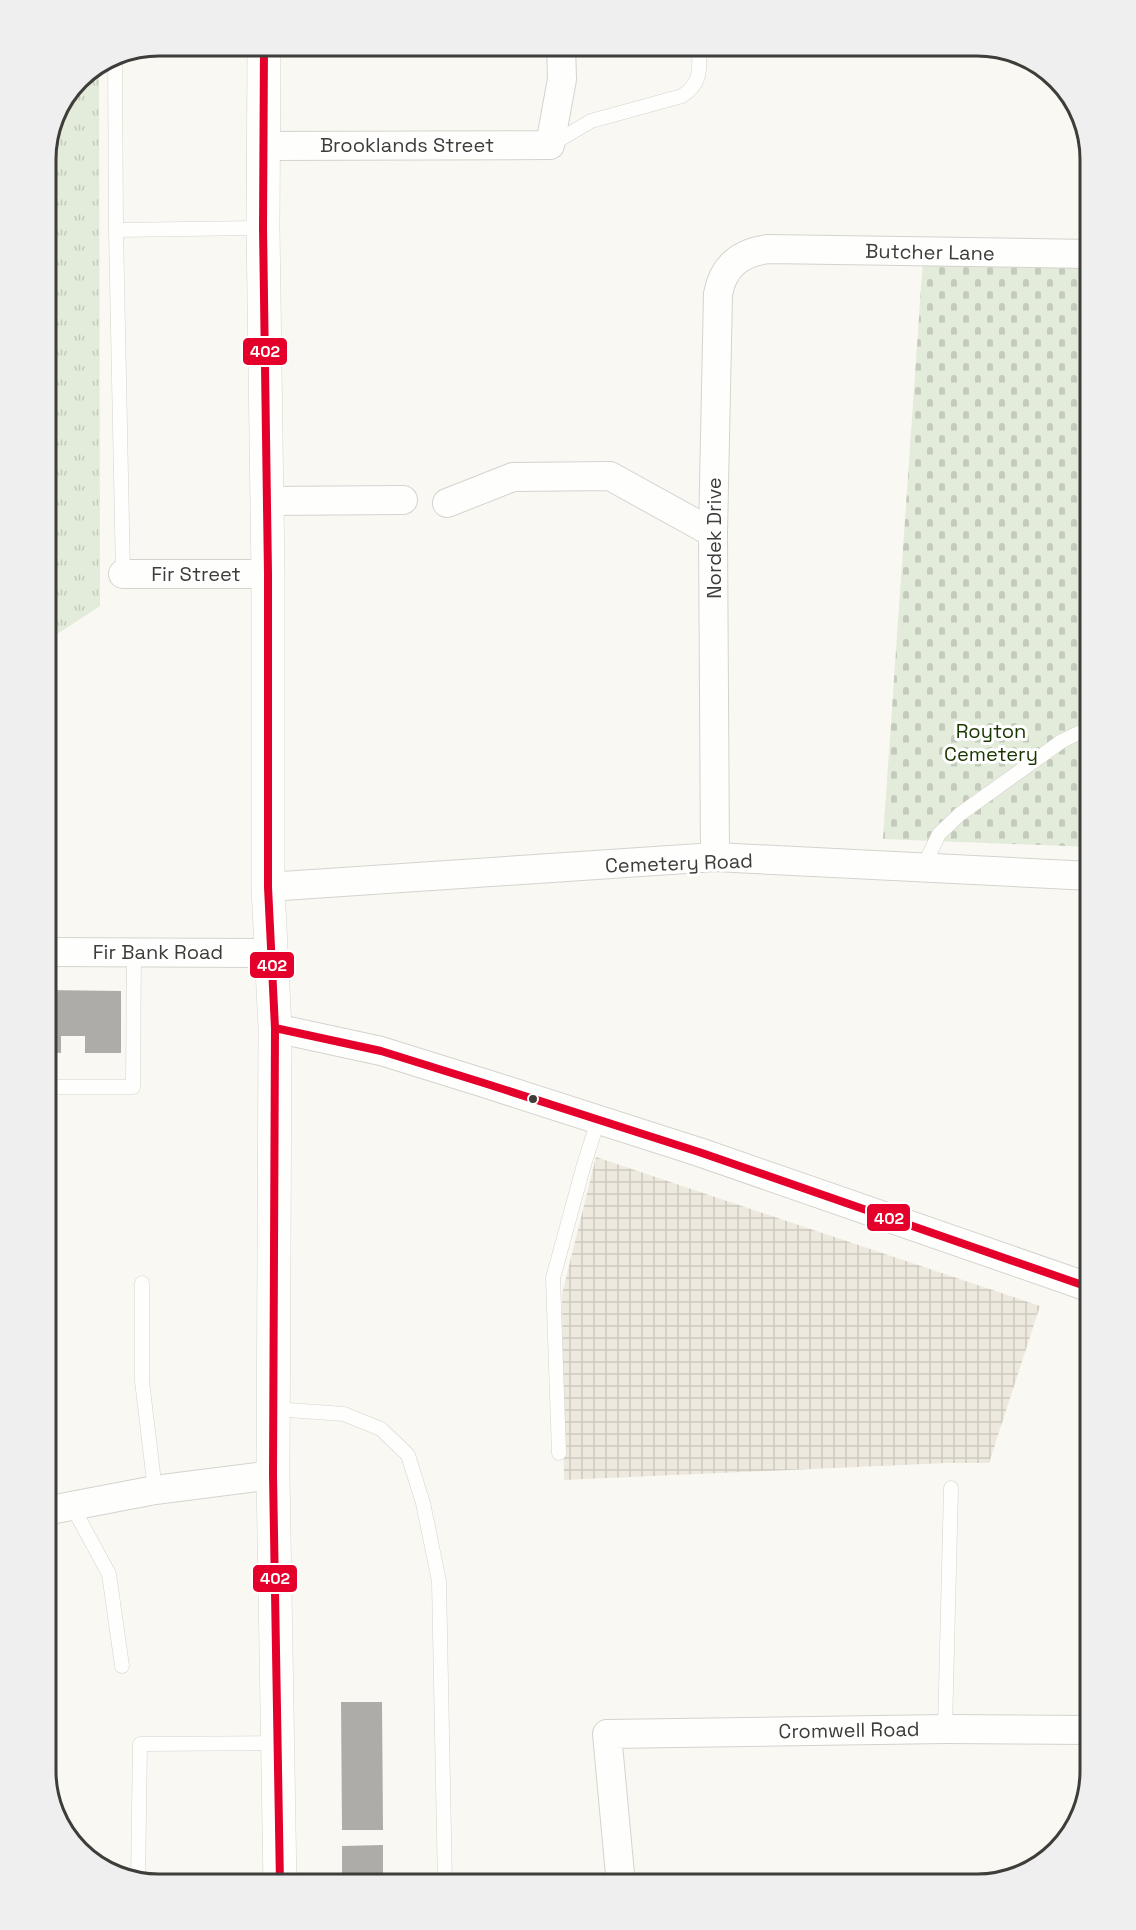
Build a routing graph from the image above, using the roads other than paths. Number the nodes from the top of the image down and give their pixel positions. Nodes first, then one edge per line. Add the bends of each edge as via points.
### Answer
1 (264, 56) edge
2 (561, 56) edge
3 (699, 56) edge
4 (115, 65) edge
5 (550, 145) junction
6 (265, 146) junction
7 (263, 228) junction
8 (116, 230) junction
9 (769, 249) joint
10 (1080, 254) edge
11 (403, 500) dead end
12 (267, 501) junction
13 (447, 503) dead end
14 (713, 533) junction
15 (123, 574) joint
16 (268, 574) junction
17 (1080, 732) edge
18 (715, 857) junction
19 (923, 868) junction
20 (1080, 875) edge
21 (268, 887) junction
22 (56, 952) edge
23 (134, 952) junction
24 (271, 953) junction
25 (276, 1028) junction
26 (56, 1087) edge
27 (598, 1120) junction
28 (142, 1283) dead end
29 (1080, 1284) edge
30 (274, 1409) junction
31 (559, 1453) dead end
32 (273, 1475) junction
33 (951, 1488) dead end
34 (155, 1490) junction
35 (59, 1508) edge
36 (122, 1666) dead end
37 (945, 1729) junction
38 (1080, 1730) edge
39 (277, 1743) junction
40 (138, 1873) edge
41 (280, 1874) edge
42 (445, 1874) edge
43 (620, 1874) edge

1 - 6 main road
2 - 5 street via 562,79
3 - 5 lane via 699,80 682,96 591,122
4 - 8 lane
5 - 6 street, Brooklands Street
6 - 7 main road
7 - 8 lane
7 - 12 main road
8 - 15 lane
9 - 10 street, Butcher Lane
9 - 14 street, Nordek Drive via 743,255 732,263 720,283
11 - 12 street
12 - 16 main road
13 - 14 street via 513,477 610,476
14 - 18 street, Nordek Drive
15 - 16 street, Fir Street
16 - 21 main road
17 - 19 lane via 960,814 939,834
18 - 19 street, Cemetery Road
18 - 21 street, Cemetery Road
19 - 20 street, Cemetery Road
21 - 24 main road
22 - 23 street, Fir Bank Road
23 - 24 street, Fir Bank Road
23 - 26 lane via 133,1087
24 - 25 main road
25 - 27 street via 381,1051
25 - 30 main road
27 - 29 street
27 - 31 lane via 553,1278
28 - 34 lane via 142,1381
30 - 32 main road
30 - 42 lane via 344,1414 381,1429 408,1455 423,1503 439,1581
32 - 34 street
32 - 39 main road
33 - 37 lane
34 - 35 street
35 - 36 lane via 109,1574
37 - 38 street, Cromwell Road
37 - 43 street, Cromwell Road via 607,1734
39 - 40 lane via 140,1744
39 - 41 main road

